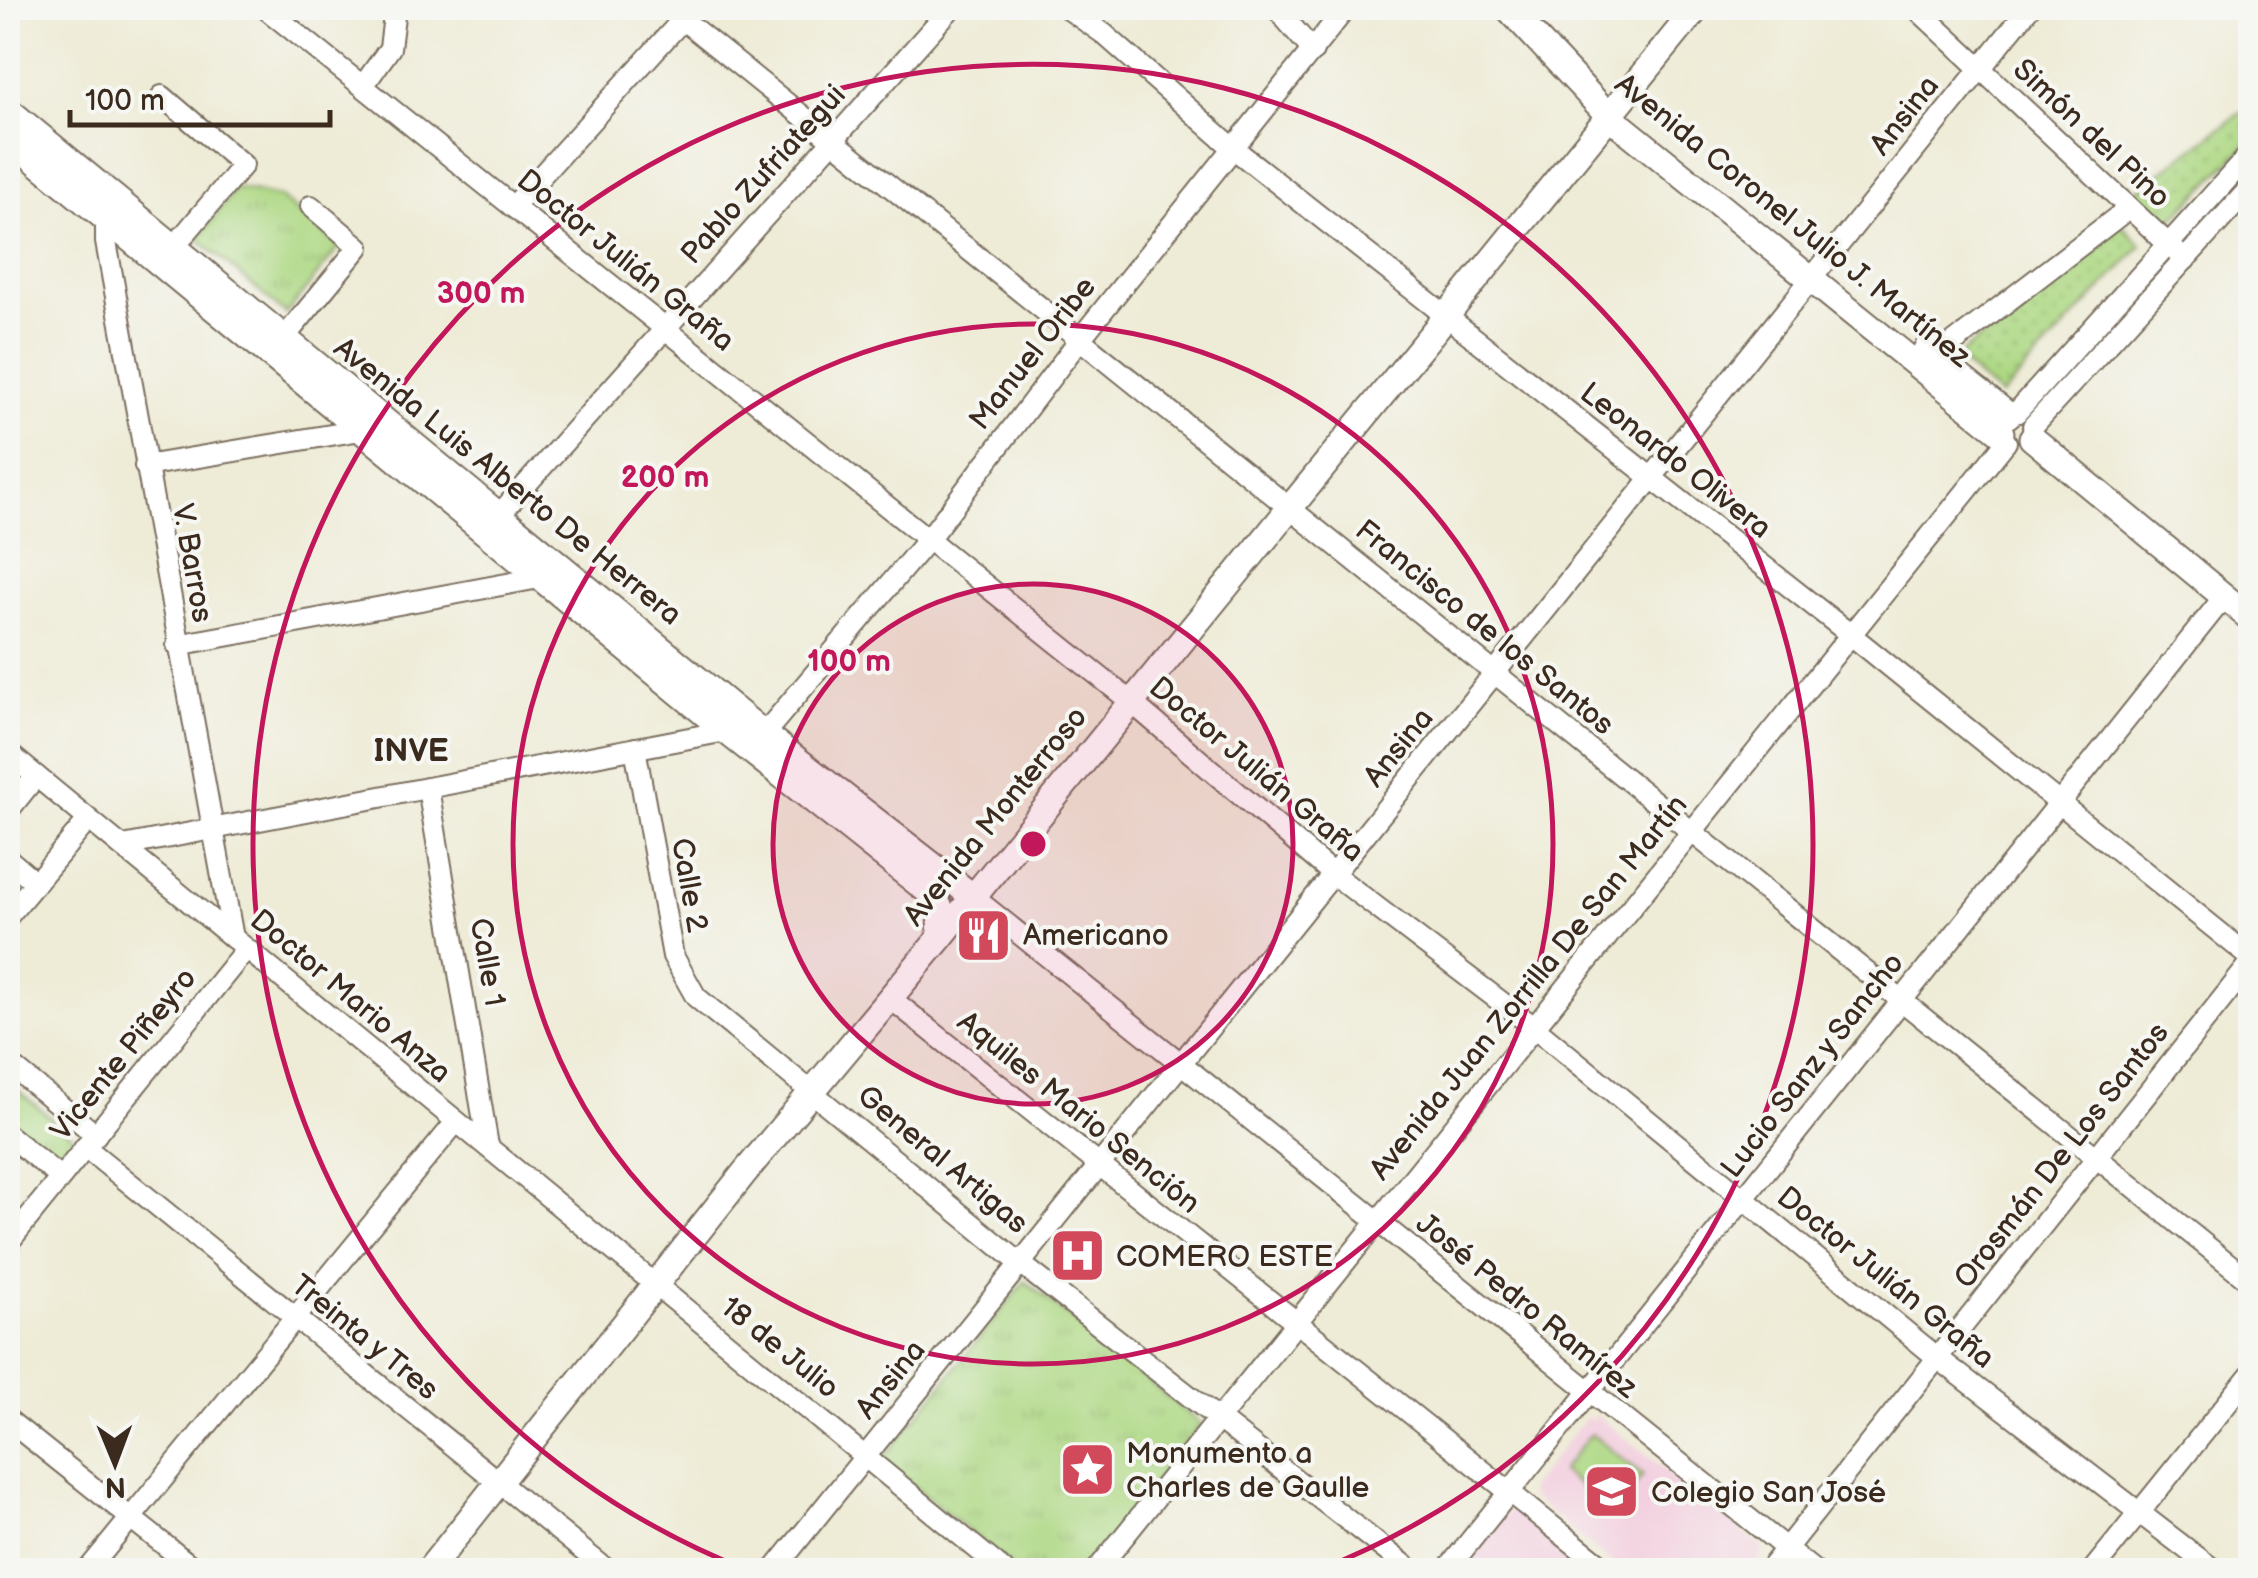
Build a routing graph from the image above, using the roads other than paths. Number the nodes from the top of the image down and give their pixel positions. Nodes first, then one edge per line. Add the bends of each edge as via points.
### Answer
1 (265, 8) edge
2 (395, 8) edge
3 (951, 8) edge
4 (1067, 8) edge
5 (1276, 8) edge
6 (1346, 8) edge
7 (1508, 8) edge
8 (1525, 8) edge
9 (1697, 8) edge
10 (1916, 8) edge
11 (2029, 8) edge
12 (688, 13) edge
13 (1313, 51) junction
14 (1979, 69) junction
15 (363, 86) junction
16 (162, 96) dead end
17 (8, 110) edge
18 (1613, 111) junction
19 (8, 138) edge
20 (833, 141) junction
21 (1233, 148) junction
22 (2250, 154) edge
23 (2250, 188) edge
24 (312, 206) dead end
25 (512, 208) junction
26 (2129, 208) junction
27 (113, 211) junction
28 (2167, 244) junction
29 (174, 247) junction
30 (2184, 260) junction
31 (1816, 274) junction
32 (1444, 315) junction
33 (664, 329) junction
34 (284, 338) junction
35 (1080, 339) junction
36 (1935, 357) junction
37 (368, 422) junction
38 (2016, 428) junction
39 (146, 466) junction
40 (1652, 480) junction
41 (1288, 506) junction
42 (499, 515) junction
43 (929, 538) junction
44 (539, 578) junction
45 (2224, 597) junction
46 (2250, 618) edge
47 (1851, 635) junction
48 (177, 645) junction
49 (1494, 676) junction
50 (1130, 700) junction
51 (726, 731) junction
52 (764, 734) junction
53 (635, 748) junction
54 (8, 753) edge
55 (36, 776) junction
56 (428, 788) junction
57 (2059, 803) junction
58 (8, 811) edge
59 (88, 820) junction
60 (212, 828) junction
61 (1693, 833) junction
62 (122, 846) junction
63 (8, 858) edge
64 (1333, 874) junction
65 (34, 881) junction
66 (972, 896) junction
67 (8, 916) edge
68 (940, 938) junction
69 (240, 943) junction
70 (2250, 960) edge
71 (890, 998) junction
72 (1901, 1002) junction
73 (1534, 1027) junction
74 (8, 1063) edge
75 (1180, 1064) junction
76 (814, 1091) junction
77 (456, 1122) junction
78 (8, 1135) edge
79 (90, 1141) junction
80 (488, 1146) junction
81 (2096, 1156) junction
82 (1098, 1165) junction
83 (60, 1177) junction
84 (1743, 1201) junction
85 (1376, 1222) junction
86 (8, 1243) edge
87 (1021, 1264) junction
88 (2250, 1280) edge
89 (657, 1285) junction
90 (294, 1317) junction
91 (1294, 1322) junction
92 (1938, 1359) junction
93 (2250, 1375) edge
94 (1589, 1393) junction
95 (1218, 1418) junction
96 (8, 1420) edge
97 (866, 1457) junction
98 (498, 1484) junction
99 (1510, 1492) junction
100 (2140, 1511) junction
101 (130, 1516) junction
102 (1786, 1549) junction
103 (88, 1570) edge
104 (196, 1570) edge
105 (429, 1570) edge
106 (607, 1570) edge
107 (774, 1570) edge
108 (1003, 1570) edge
109 (1097, 1570) edge
110 (1411, 1570) edge
111 (1447, 1570) edge
112 (1606, 1570) edge
113 (1769, 1570) edge
114 (1813, 1570) edge
115 (2093, 1570) edge
116 (2214, 1570) edge

1 - 15 street, Doctor Julián Graña
2 - 15 street via 390,48
3 - 20 street, Pablo Zufriategui
4 - 21 street, Leonardo Olivera
5 - 13 street
6 - 13 street, Manuel Oribe
7 - 18 street, Avenida Coronel Julio J. Martínez
8 - 18 street, Avenida Coronel Julio J. Martínez
9 - 18 street, Avenida Monterroso
10 - 14 street, Simón del Pino
11 - 14 street, Ansina
12 - 20 street, Francisco de los Santos
12 - 25 street
13 - 21 street, Manuel Oribe
14 - 26 street, Simón del Pino
14 - 31 street, Ansina
15 - 25 street, Doctor Julián Graña
16 - 29 street via 243,165
17 - 27 street, Avenida Luis Alberto De Herrera
18 - 31 street, Avenida Coronel Julio J. Martínez
18 - 32 street, Avenida Monterroso
19 - 27 street, Avenida Luis Alberto De Herrera
20 - 33 street, Pablo Zufriategui
20 - 35 street, Francisco de los Santos
21 - 32 street, Leonardo Olivera
21 - 35 street, Manuel Oribe
22 - 28 street
23 - 30 street
24 - 34 street via 360,247
25 - 33 street, Doctor Julián Graña
26 - 28 street, Simón del Pino
26 - 36 street
27 - 29 street, Avenida Luis Alberto De Herrera
27 - 37 street, Avenida Luis Alberto De Herrera
27 - 39 street, V. Barros via 106,242
28 - 30 street, Simón del Pino
28 - 38 street
29 - 34 street, Avenida Luis Alberto De Herrera
30 - 38 street
31 - 36 street, Avenida Coronel Julio J. Martínez
31 - 38 street, Avenida Coronel Julio J. Martínez
31 - 40 street, Ansina
32 - 40 street, Leonardo Olivera
32 - 41 street, Avenida Monterroso
33 - 42 street, Pablo Zufriategui
33 - 43 street, Doctor Julián Graña
34 - 37 street, Avenida Luis Alberto De Herrera
35 - 41 street, Francisco de los Santos
35 - 43 street, Manuel Oribe
36 - 38 street, Avenida Coronel Julio J. Martínez
37 - 39 street
37 - 42 street, Avenida Luis Alberto De Herrera
37 - 44 street, Avenida Luis Alberto De Herrera
38 - 45 street, Avenida Coronel Julio J. Martínez
38 - 47 street, Avenida Juan Zorrilla De San Martín
39 - 48 street, V. Barros
40 - 47 street, Leonardo Olivera
40 - 49 street, Ansina
41 - 49 street, Francisco de los Santos
41 - 50 street, Avenida Monterroso
42 - 52 street, Avenida Luis Alberto De Herrera
43 - 50 street, Doctor Julián Graña
43 - 52 street, Manuel Oribe
44 - 48 street
44 - 51 street, Avenida Luis Alberto De Herrera
45 - 46 street, Avenida Coronel Julio J. Martínez
45 - 57 street, Lucio Sanz y Sancho
47 - 57 street, Leonardo Olivera
47 - 61 street, Avenida Juan Zorrilla De San Martín
48 - 60 street, V. Barros
49 - 61 street, Francisco de los Santos
49 - 64 street, Ansina
50 - 64 street, Doctor Julián Graña
50 - 66 street, Avenida Monterroso
51 - 52 street
51 - 53 street
51 - 68 street, Avenida Luis Alberto De Herrera via 934,896 942,910
52 - 66 street, Avenida Luis Alberto De Herrera
53 - 56 street
53 - 76 street, Calle 2 via 672,956 696,996
54 - 55 street, Doctor Mario Anza
55 - 58 street
55 - 59 street, Doctor Mario Anza
56 - 60 street
56 - 80 street, Calle 1
57 - 70 street, Leonardo Olivera
57 - 72 street, Lucio Sanz y Sancho
59 - 62 street, Doctor Mario Anza
59 - 65 street
60 - 62 street
60 - 69 street, V. Barros
61 - 72 street, Francisco de los Santos
61 - 73 street, Avenida Juan Zorrilla De San Martín
62 - 69 street, Doctor Mario Anza
63 - 65 street
64 - 73 street, Doctor Julián Graña
64 - 75 street, Ansina
65 - 67 street
66 - 68 street, Avenida Monterroso
66 - 75 street, José Pedro Ramírez
68 - 71 street, Avenida Monterroso
69 - 77 street, Doctor Mario Anza
69 - 79 street, Vicente Piñeyro
70 - 81 street, Orosmán De Los Santos
71 - 76 street, Avenida Monterroso
71 - 82 street, Aquiles Mario Sención
72 - 81 street, Francisco de los Santos
72 - 84 street, Lucio Sanz y Sancho
73 - 84 street, Doctor Julián Graña
73 - 85 street, Avenida Juan Zorrilla De San Martín
74 - 79 street, Treinta y Tres
75 - 82 street, Ansina
75 - 85 street, José Pedro Ramírez
76 - 87 street, General Artigas
76 - 89 street, Avenida Monterroso
77 - 80 street, Doctor Mario Anza
77 - 90 street
78 - 83 street
79 - 83 street, Vicente Piñeyro
79 - 90 street, Treinta y Tres
80 - 89 street, Doctor Mario Anza
81 - 88 street, Francisco de los Santos
81 - 92 street, Orosmán De Los Santos
82 - 87 street, Ansina
82 - 91 street, Aquiles Mario Sención
83 - 86 street, Vicente Piñeyro
84 - 92 street, Doctor Julián Graña
84 - 94 street, Lucio Sanz y Sancho
85 - 91 street, Avenida Juan Zorrilla De San Martín
85 - 94 street, José Pedro Ramírez
87 - 95 street, General Artigas
87 - 97 street, Ansina
89 - 97 street, 18 de Julio
89 - 98 street, Avenida Monterroso
90 - 98 street, Treinta y Tres
90 - 101 street
91 - 95 street, Avenida Juan Zorrilla De San Martín
91 - 99 street, Aquiles Mario Sención
92 - 100 street, Doctor Julián Graña
92 - 102 street, Orosmán De Los Santos
93 - 100 street
94 - 99 street, Lucio Sanz y Sancho
94 - 102 street, José Pedro Ramírez
95 - 109 street, Avenida Juan Zorrilla De San Martín
95 - 110 street, General Artigas
96 - 101 street
97 - 107 street, Ansina
97 - 108 street, 18 de Julio
98 - 105 street, Avenida Monterroso
98 - 106 street, Treinta y Tres
99 - 111 street, Lucio Sanz y Sancho
99 - 112 street, Aquiles Mario Sención
100 - 115 street
100 - 116 street, Doctor Julián Graña
101 - 103 street
101 - 104 street
102 - 113 street, Orosmán De Los Santos
102 - 114 street, José Pedro Ramírez

